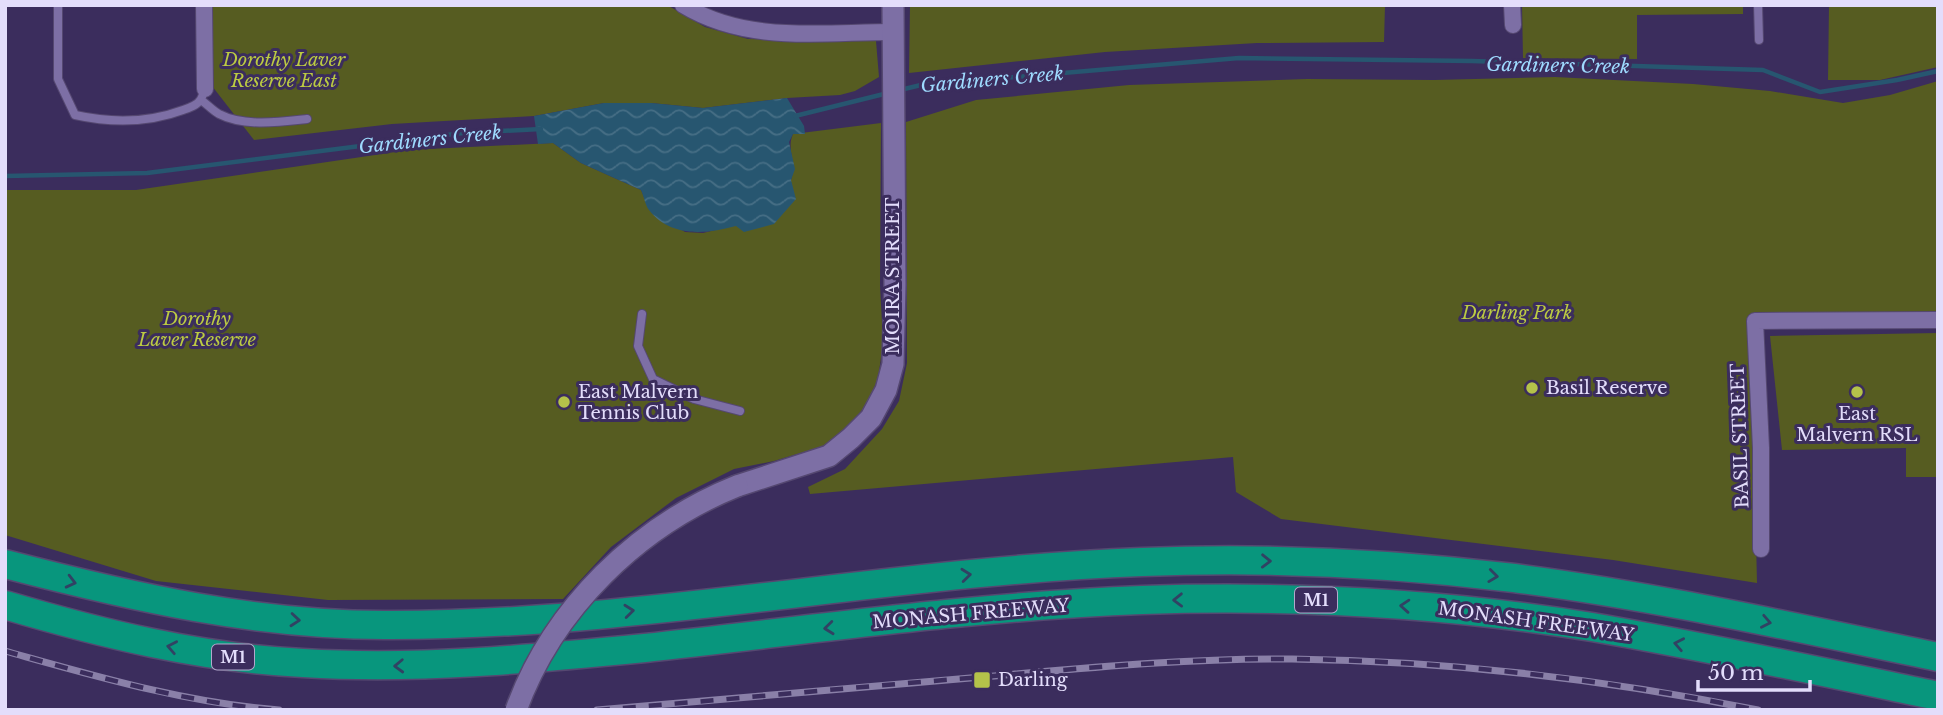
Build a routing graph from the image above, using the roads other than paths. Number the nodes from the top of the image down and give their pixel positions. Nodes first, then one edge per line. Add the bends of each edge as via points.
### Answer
1 (58, 5) edge
2 (204, 5) edge
3 (683, 5) edge
4 (893, 5) edge
5 (1513, 5) edge
6 (1758, 5) edge
7 (1513, 25) dead end
8 (893, 32) junction
9 (1759, 40) dead end
10 (203, 94) junction
11 (307, 119) dead end
12 (642, 314) dead end
13 (1938, 320) edge
14 (740, 411) dead end
15 (1762, 550) dead end
16 (5, 564) edge
17 (5, 605) edge
18 (1938, 657) edge
19 (1938, 696) edge
20 (516, 710) edge

1 - 10 lane via 58,79 75,115 123,121 162,117 191,107
2 - 10 street
3 - 8 street via 714,22 748,31
4 - 8 main road, MOIRA STREET
5 - 7 street
6 - 9 lane
8 - 20 main road, MOIRA STREET, bridge via 893,364 871,418 829,456 737,485 698,503 649,535 572,609 542,653
10 - 11 lane via 219,114 248,122
12 - 14 lane via 638,346 653,379 694,400
13 - 15 street, BASIL STREET via 1755,321
16 -> 18 highway, M1 via 190,607 270,618 387,625 595,615 1058,566 1333,563 1462,572 1601,591
19 -> 17 highway, MONASH FREEWAY / M1 via 1588,627 1457,610 1329,601 1063,604 592,653 383,666 290,663 184,650

